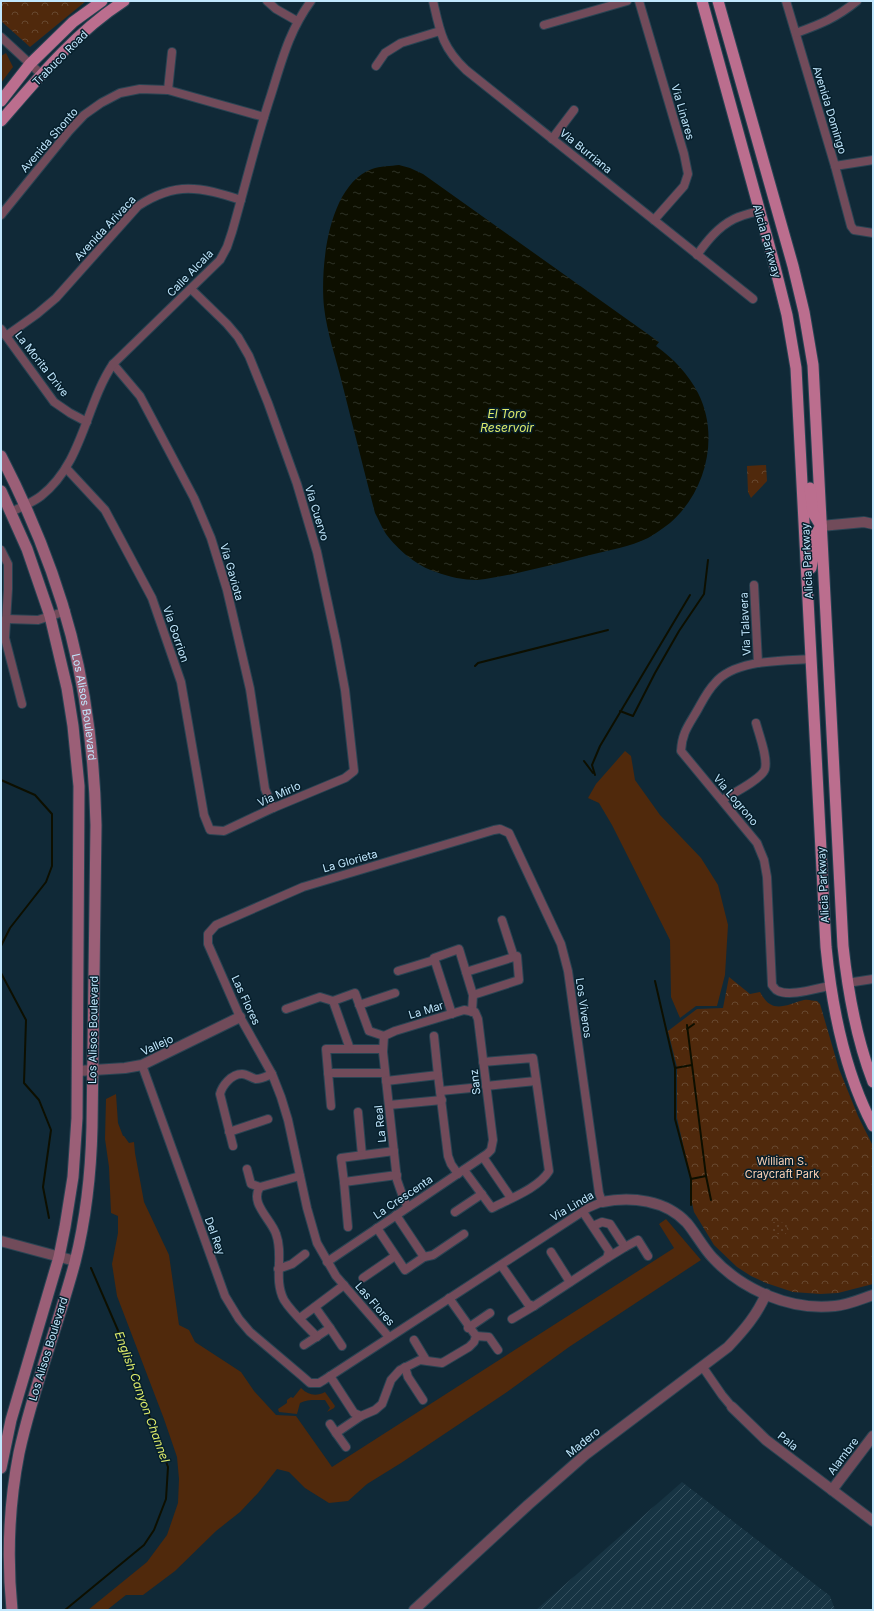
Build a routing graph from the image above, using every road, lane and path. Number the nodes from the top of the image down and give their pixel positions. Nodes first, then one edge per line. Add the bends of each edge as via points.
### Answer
1 (102, 1) edge
2 (124, 1) edge
3 (267, 1) edge
4 (311, 1) edge
5 (433, 1) edge
6 (627, 1) edge
7 (639, 1) edge
8 (702, 1) edge
9 (718, 1) edge
10 (786, 1) edge
11 (857, 1) edge
12 (297, 21) junction
13 (544, 25) dead end
14 (440, 31) junction
15 (796, 33) junction
16 (1, 37) edge
17 (172, 52) dead end
18 (30, 64) junction
19 (376, 66) dead end
20 (41, 74) junction
21 (168, 90) junction
22 (1, 101) edge
23 (574, 110) dead end
24 (264, 117) junction
25 (1, 121) edge
26 (552, 139) junction
27 (873, 160) edge
28 (835, 166) junction
29 (241, 200) junction
30 (776, 206) junction
31 (759, 211) junction
32 (1, 215) edge
33 (654, 220) junction
34 (873, 233) edge
35 (697, 255) junction
36 (191, 289) junction
37 (753, 299) dead end
38 (1, 329) edge
39 (6, 336) junction
40 (113, 364) junction
41 (87, 422) junction
42 (801, 446) junction
43 (1, 456) edge
44 (66, 468) junction
45 (1, 491) edge
46 (26, 505) junction
47 (11, 512) junction
48 (873, 524) edge
49 (821, 526) junction
50 (1, 550) edge
51 (808, 580) junction
52 (754, 585) dead end
53 (66, 611) junction
54 (50, 616) junction
55 (6, 619) junction
56 (812, 659) junction
57 (758, 663) junction
58 (22, 704) dead end
59 (756, 723) dead end
60 (354, 771) joint
61 (722, 800) junction
62 (273, 808) junction
63 (210, 830) joint
64 (505, 830) joint
65 (502, 920) dead end
66 (208, 934) joint
67 (514, 957) junction
68 (434, 960) junction
69 (398, 971) dead end
70 (466, 972) junction
71 (873, 979) edge
72 (847, 983) junction
73 (830, 986) junction
74 (396, 993) dead end
75 (473, 996) junction
76 (333, 1000) junction
77 (359, 1005) junction
78 (286, 1009) dead end
79 (473, 1012) junction
80 (452, 1014) junction
81 (240, 1017) junction
82 (384, 1036) junction
83 (434, 1036) dead end
84 (350, 1049) junction
85 (383, 1049) junction
86 (483, 1062) junction
87 (142, 1065) junction
88 (93, 1070) junction
89 (78, 1071) junction
90 (328, 1073) junction
91 (272, 1074) junction
92 (438, 1075) junction
93 (386, 1077) junction
94 (536, 1081) junction
95 (873, 1082) edge
96 (486, 1086) junction
97 (471, 1088) dead end
98 (441, 1095) junction
99 (389, 1105) junction
100 (331, 1106) dead end
101 (358, 1112) dead end
102 (268, 1119) dead end
103 (873, 1126) edge
104 (229, 1132) junction
105 (233, 1146) dead end
106 (491, 1150) joint
107 (394, 1151) junction
108 (362, 1155) junction
109 (483, 1157) junction
110 (248, 1168) dead end
111 (461, 1172) junction
112 (397, 1175) junction
113 (300, 1176) junction
114 (344, 1182) junction
115 (260, 1187) junction
116 (482, 1194) junction
117 (511, 1198) junction
118 (602, 1202) junction
119 (408, 1207) junction
120 (455, 1212) dead end
121 (583, 1212) junction
122 (396, 1215) junction
123 (593, 1226) junction
124 (348, 1227) dead end
125 (376, 1228) junction
126 (464, 1234) dead end
127 (1, 1241) edge
128 (625, 1247) junction
129 (551, 1252) dead end
130 (305, 1254) dead end
131 (395, 1256) junction
132 (648, 1256) dead end
133 (58, 1257) junction
134 (424, 1257) junction
135 (608, 1258) junction
136 (75, 1261) junction
137 (327, 1262) junction
138 (501, 1265) junction
139 (278, 1269) junction
140 (363, 1278) dead end
141 (570, 1282) junction
142 (344, 1285) junction
143 (766, 1294) junction
144 (873, 1295) edge
145 (449, 1298) junction
146 (534, 1306) junction
147 (315, 1307) junction
148 (490, 1313) dead end
149 (300, 1318) junction
150 (512, 1319) dead end
151 (330, 1328) junction
152 (468, 1328) junction
153 (476, 1336) junction
154 (317, 1337) junction
155 (389, 1337) junction
156 (414, 1340) dead end
157 (304, 1345) dead end
158 (342, 1346) dead end
159 (498, 1350) dead end
160 (426, 1360) junction
161 (702, 1366) junction
162 (405, 1367) junction
163 (330, 1376) junction
164 (314, 1384) joint
165 (423, 1400) dead end
166 (732, 1407) joint
167 (361, 1416) junction
168 (330, 1424) dead end
169 (336, 1433) junction
170 (873, 1436) edge
171 (346, 1447) dead end
172 (1, 1468) edge
173 (832, 1490) junction
174 (873, 1521) edge
175 (10, 1545) junction
176 (1, 1565) edge
177 (1, 1582) edge
178 (5, 1610) edge
179 (12, 1610) edge
180 (414, 1610) edge

1 - 18 main road, Trabuco Road via 73,22
2 - 20 main road, Trabuco Road via 104,15
3 - 12 street
4 - 12 street, Calle Alcala
5 - 14 street, Via Burriana
6 - 13 street
7 - 33 street, Via Linares via 688,174 684,186
8 - 31 main road, Alicia Parkway
9 - 30 main road, Alicia Parkway
10 - 15 street, Avenida Domingo
11 - 15 street via 840,14
12 - 24 street, Calle Alcala via 288,39
14 - 19 street via 401,43 385,53
14 - 26 street, Via Burriana via 446,46 466,70
15 - 28 street, Avenida Domingo
16 - 18 street
17 - 21 street
18 - 20 street
18 - 22 main road, Trabuco Road
20 - 25 main road, Trabuco Road
21 - 24 street, Avenida Shonto
21 - 32 street, Avenida Shonto via 140,89 120,94 84,115
23 - 26 street
24 - 29 street, Calle Alcala
26 - 33 street, Via Burriana
27 - 28 street
28 - 34 street, Avenida Domingo via 851,226 854,230
29 - 36 street, Calle Alcala via 227,247 220,260
29 - 39 street, Avenida Arivaca via 196,188 179,188 150,198 138,206 56,298
30 - 31 main road
30 - 49 main road, Alicia Parkway via 804,312 813,366
31 - 35 street via 734,219 722,227
31 - 42 main road, Alicia Parkway via 787,316 796,368
33 - 35 street, Via Burriana
35 - 37 street, Via Burriana
36 - 40 street, Calle Alcala
36 - 60 street, Via Cuervo via 227,324 249,356 296,484 317,552 336,641 345,690
38 - 39 street, La Morita Drive
39 - 41 street, La Morita Drive via 54,402
40 - 41 street, Calle Alcala via 105,376
40 - 62 street, Via Gaviota via 140,396 194,498 211,538 227,590 245,666 265,789
41 - 44 street, Calle Alcala
42 - 49 main road via 809,465 813,513
42 - 51 main road, Alicia Parkway
43 - 46 main road, Los Alisos Boulevard
44 - 46 street, Calle Alcala via 51,488
44 - 63 street, Via Gorrion via 105,510 152,598 181,682 204,815
45 - 47 main road, Los Alisos Boulevard
46 - 47 street, Calle Alcala
46 - 53 main road, Los Alisos Boulevard
47 - 54 main road, Los Alisos Boulevard
48 - 49 street via 864,522
49 - 51 main road via 814,537 814,553
49 - 72 main road, Alicia Parkway
50 - 55 street via 8,564
51 - 56 main road, Alicia Parkway
52 - 57 street, Via Talavera
53 - 54 street
53 - 88 main road, Los Alisos Boulevard via 84,694 94,777 96,833
54 - 55 street via 38,620
54 - 89 main road, Los Alisos Boulevard via 67,688 79,786
55 - 58 street via 5,638
56 - 57 street, Via Logrono
56 - 73 main road, Alicia Parkway
57 - 61 street, Via Logrono via 741,667 716,681 682,737 681,751
59 - 61 street via 765,769 761,776
60 - 62 street, Via Mirlo via 345,778
61 - 73 street, Via Logrono via 757,843 764,860 772,985 777,991 786,993
62 - 63 street, Via Mirlo via 224,831
64 - 66 street, La Glorieta via 494,830 303,886 216,925
64 - 118 street, Los Viveros via 510,833 561,944 568,971
65 - 67 street
66 - 81 street, Las Flores via 208,944
67 - 70 street
67 - 75 street via 517,956 519,980
68 - 69 street
68 - 70 street, Sanz via 459,949
68 - 80 street
70 - 75 street, Sanz
71 - 72 street
72 - 73 main road
72 - 95 main road, Alicia Parkway via 856,1029
73 - 103 main road, Alicia Parkway via 839,1033 852,1075
74 - 77 street
75 - 79 street, Sanz
76 - 77 street via 355,993
76 - 78 street via 320,997
76 - 84 street
77 - 82 street via 369,1031
79 - 80 street, La Mar via 464,1010
79 - 86 street, Sanz via 478,1019
80 - 82 street, La Mar
81 - 87 street, Vallejo
81 - 91 street, Las Flores
82 - 85 street, La Real
83 - 92 street
84 - 85 street
84 - 90 street via 326,1049
85 - 93 street, La Real
86 - 94 street via 533,1058
86 - 96 street, Sanz
87 - 88 street, Vallejo
87 - 164 street, Del Rey via 225,1296 250,1332
88 - 89 street, Vallejo
88 - 136 main road, Los Alisos Boulevard via 90,1174
89 - 133 main road, Los Alisos Boulevard via 73,1177
90 - 93 street
90 - 100 street
91 - 104 street via 255,1079 242,1074 237,1075 222,1086 220,1094
91 - 113 street, Las Flores via 288,1120
92 - 93 street
92 - 98 street
93 - 99 street, La Real
94 - 96 street
94 - 117 street via 549,1171 545,1178
96 - 106 street, Sanz via 493,1140
97 - 98 street
98 - 99 street
98 - 111 street via 450,1164
99 - 107 street, La Real
101 - 108 street
102 - 104 street
104 - 105 street
106 - 109 street, La Crescenta
107 - 108 street
107 - 112 street, La Real
108 - 114 street via 341,1158
109 - 111 street, La Crescenta
109 - 117 street
110 - 115 street via 251,1184
111 - 116 street
111 - 119 street, La Crescenta
112 - 114 street
112 - 119 street, La Real
113 - 115 street
113 - 137 street, Las Flores via 317,1242
114 - 124 street
115 - 139 street via 258,1202 276,1235
116 - 117 street via 492,1208
116 - 120 street
118 - 121 street, Via Linda
118 - 143 street, Via Linda via 629,1199 645,1201 676,1213 686,1222 712,1257 728,1272
119 - 122 street, La Crescenta
121 - 123 street
121 - 138 street, Via Linda
122 - 125 street, La Crescenta
122 - 134 street
123 - 128 street via 602,1222 610,1224
123 - 135 street via 609,1251
125 - 131 street
125 - 137 street, La Crescenta
126 - 134 street via 433,1256
127 - 133 street
128 - 132 street via 638,1240
128 - 135 street
129 - 141 street
130 - 139 street via 292,1264
131 - 134 street via 405,1270
131 - 140 street
133 - 136 street
133 - 172 main road, Los Alisos Boulevard via 11,1420
135 - 141 street
136 - 175 main road, Los Alisos Boulevard via 23,1436 17,1465
137 - 142 street, Las Flores
138 - 145 street, Via Linda
138 - 146 street via 528,1304
139 - 149 street via 279,1285 285,1301
141 - 146 street
142 - 147 street, Las Flores
142 - 155 street, Las Flores
143 - 144 street, Via Linda via 781,1301 818,1306 835,1306
143 - 161 street, Madero via 748,1326 728,1347
145 - 152 street
145 - 155 street, Via Linda
146 - 150 street
147 - 149 street, Las Flores
147 - 151 street
148 - 152 street
149 - 154 street
151 - 154 street
151 - 158 street
152 - 153 street
153 - 159 street via 490,1337
153 - 160 street via 469,1347 442,1363
154 - 157 street
155 - 163 street, Via Linda
156 - 160 street
160 - 162 street
161 - 166 street, Pala
161 - 180 street, Madero via 585,1455
162 - 165 street via 408,1377
162 - 167 street via 391,1380 382,1404
163 - 164 street, Via Linda
163 - 167 street via 354,1413
166 - 173 street, Pala via 766,1440
167 - 169 street
168 - 169 street
169 - 171 street
170 - 173 street, Alambre
173 - 174 street, Pala
175 - 176 main road via 5,1551
175 - 179 main road, Los Alisos Boulevard
177 - 178 main road

